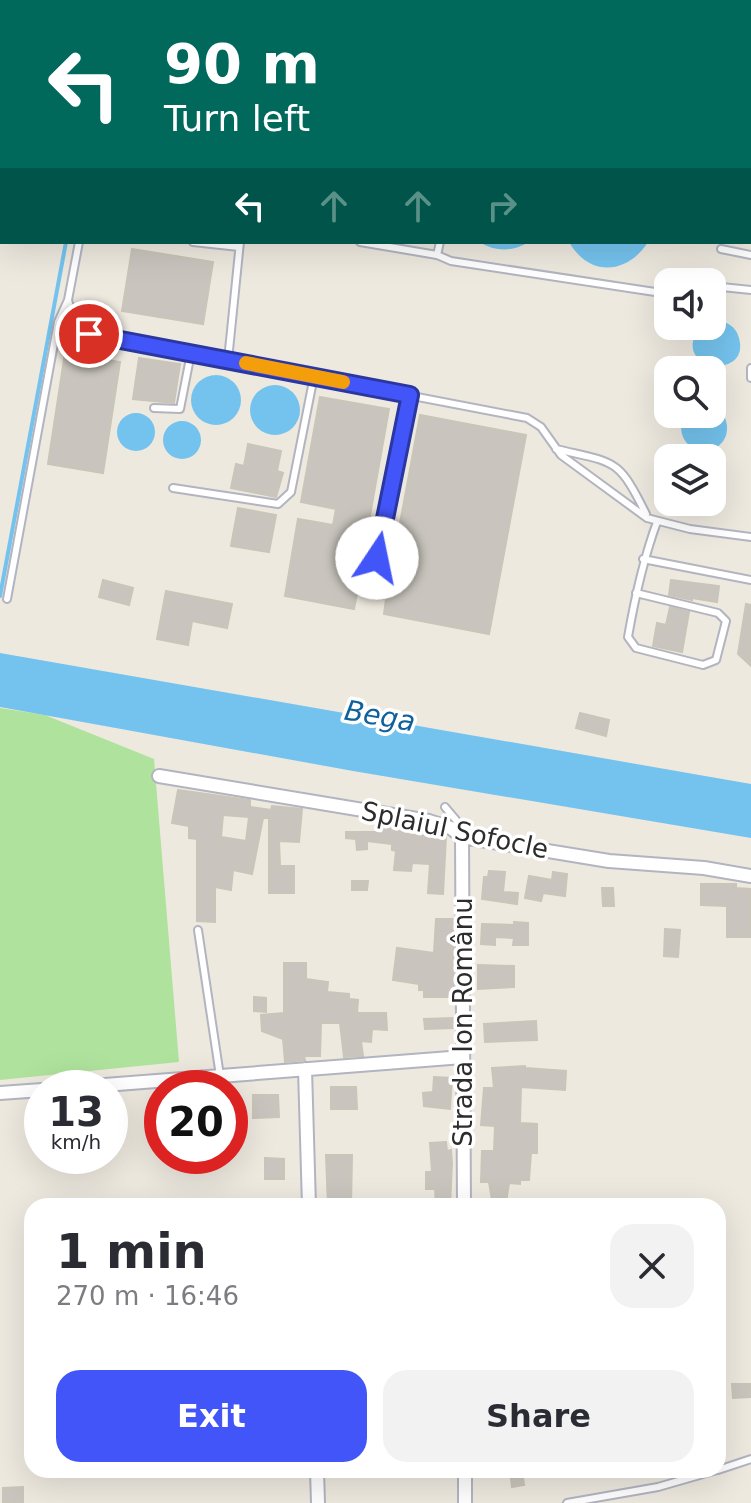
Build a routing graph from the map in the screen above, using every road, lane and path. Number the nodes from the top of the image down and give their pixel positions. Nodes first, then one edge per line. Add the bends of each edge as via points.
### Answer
1 (79, 244) edge
2 (372, 244) edge
3 (440, 244) edge
4 (239, 245) edge
5 (721, 249) dead end
6 (437, 255) junction
7 (751, 255) edge
8 (726, 287) edge
9 (751, 290) edge
10 (654, 292) edge
11 (68, 300) junction
12 (191, 353) junction
13 (228, 360) junction
14 (751, 368) edge
15 (314, 376) junction
16 (751, 378) edge
17 (410, 395) junction
18 (154, 408) dead end
19 (556, 449) junction
20 (173, 488) dead end
21 (647, 518) junction
22 (657, 522) junction
23 (751, 537) edge
24 (377, 558) dead end
25 (643, 559) junction
26 (751, 580) edge
27 (636, 593) junction
28 (7, 599) dead end
29 (159, 776) dead end
30 (445, 807) dead end
31 (462, 837) junction
32 (751, 876) edge
33 (198, 930) dead end
34 (463, 1057) junction
35 (305, 1069) junction
36 (219, 1070) edge
37 (248, 1074) edge
38 (24, 1091) edge
39 (0, 1093) edge
40 (309, 1198) edge
41 (464, 1198) edge
42 (751, 1459) edge
43 (726, 1467) edge
44 (317, 1478) edge
45 (465, 1478) edge
46 (690, 1478) edge
47 (318, 1503) edge
48 (465, 1503) edge
49 (567, 1503) edge

1 - 11 lane
2 - 6 lane
3 - 6 lane
4 - 13 lane
5 - 7 lane
6 - 10 lane
8 - 9 lane
11 - 12 lane via 73,319 89,334
11 - 28 lane via 58,322
12 - 13 lane
12 - 18 lane via 180,409
13 - 15 lane
14 - 16 lane
15 - 17 lane
15 - 20 lane via 291,492 283,502
17 - 19 lane via 527,418 541,427
17 - 24 lane
19 - 21 lane
19 - 21 lane via 605,460 623,471
21 - 22 lane
22 - 23 lane
22 - 25 lane
25 - 26 lane
25 - 27 lane
27 - 27 lane via 628,637 636,648 703,665 716,660 723,616
29 - 31 street, Splaiul Sofocle via 429,821
30 - 31 lane
31 - 32 street, Splaiul Sofocle via 609,861
31 - 34 street, Strada Ion Românu
33 - 36 lane
34 - 35 street
34 - 41 street, Strada Ion Românu
35 - 37 street
35 - 40 street
38 - 39 street
42 - 43 lane
44 - 47 street
45 - 48 street
46 - 49 lane

